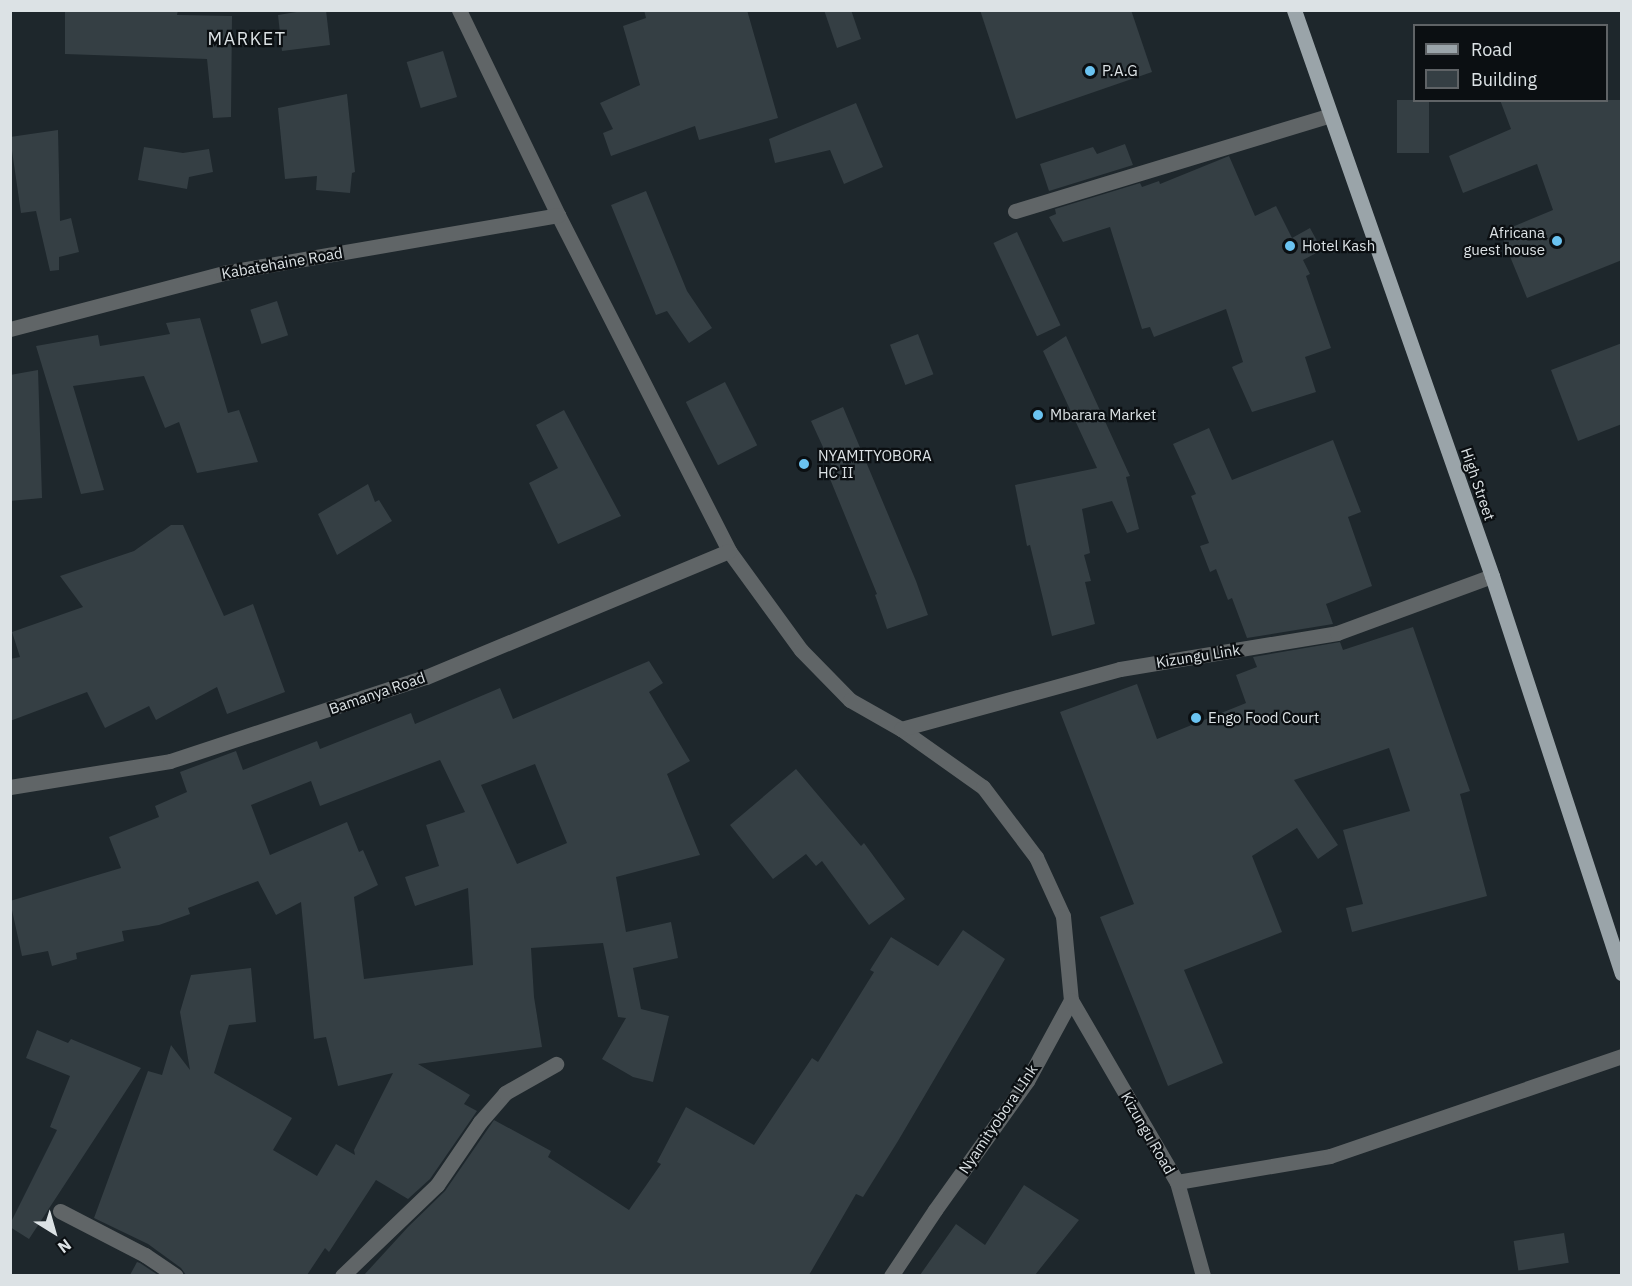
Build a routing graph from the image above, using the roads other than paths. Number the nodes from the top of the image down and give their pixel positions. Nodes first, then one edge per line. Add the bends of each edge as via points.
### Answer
1 (459, 10) edge
2 (1294, 10) edge
3 (1330, 116) junction
4 (1015, 211) dead end
5 (558, 214) junction
6 (10, 329) edge
7 (729, 551) junction
8 (1492, 576) junction
9 (901, 729) junction
10 (10, 787) edge
11 (1622, 973) edge
12 (1071, 1000) junction
13 (1622, 1056) edge
14 (556, 1064) dead end
15 (1177, 1182) junction
16 (60, 1211) dead end
17 (176, 1275) edge
18 (342, 1275) edge
19 (891, 1275) edge
20 (1203, 1275) edge

1 - 5 street
2 - 3 main road, High Street
3 - 4 street
3 - 8 main road, High Street
5 - 6 street, Kabatehaine Road via 223,273
5 - 7 street
7 - 9 street via 801,650 850,700
7 - 10 street, Bamanya Road via 426,677 170,761
8 - 9 street, Kizungu Link via 1337,633 1120,669
8 - 11 main road, High Street
9 - 12 street via 983,787 1036,857 1063,915
12 - 15 street, Kizungu Road
12 - 19 street, Nyamityobora LInk via 1027,1081
13 - 15 street via 1330,1156
14 - 18 street via 505,1094 480,1122 437,1185
15 - 20 street, Kizungu Road
16 - 17 street

